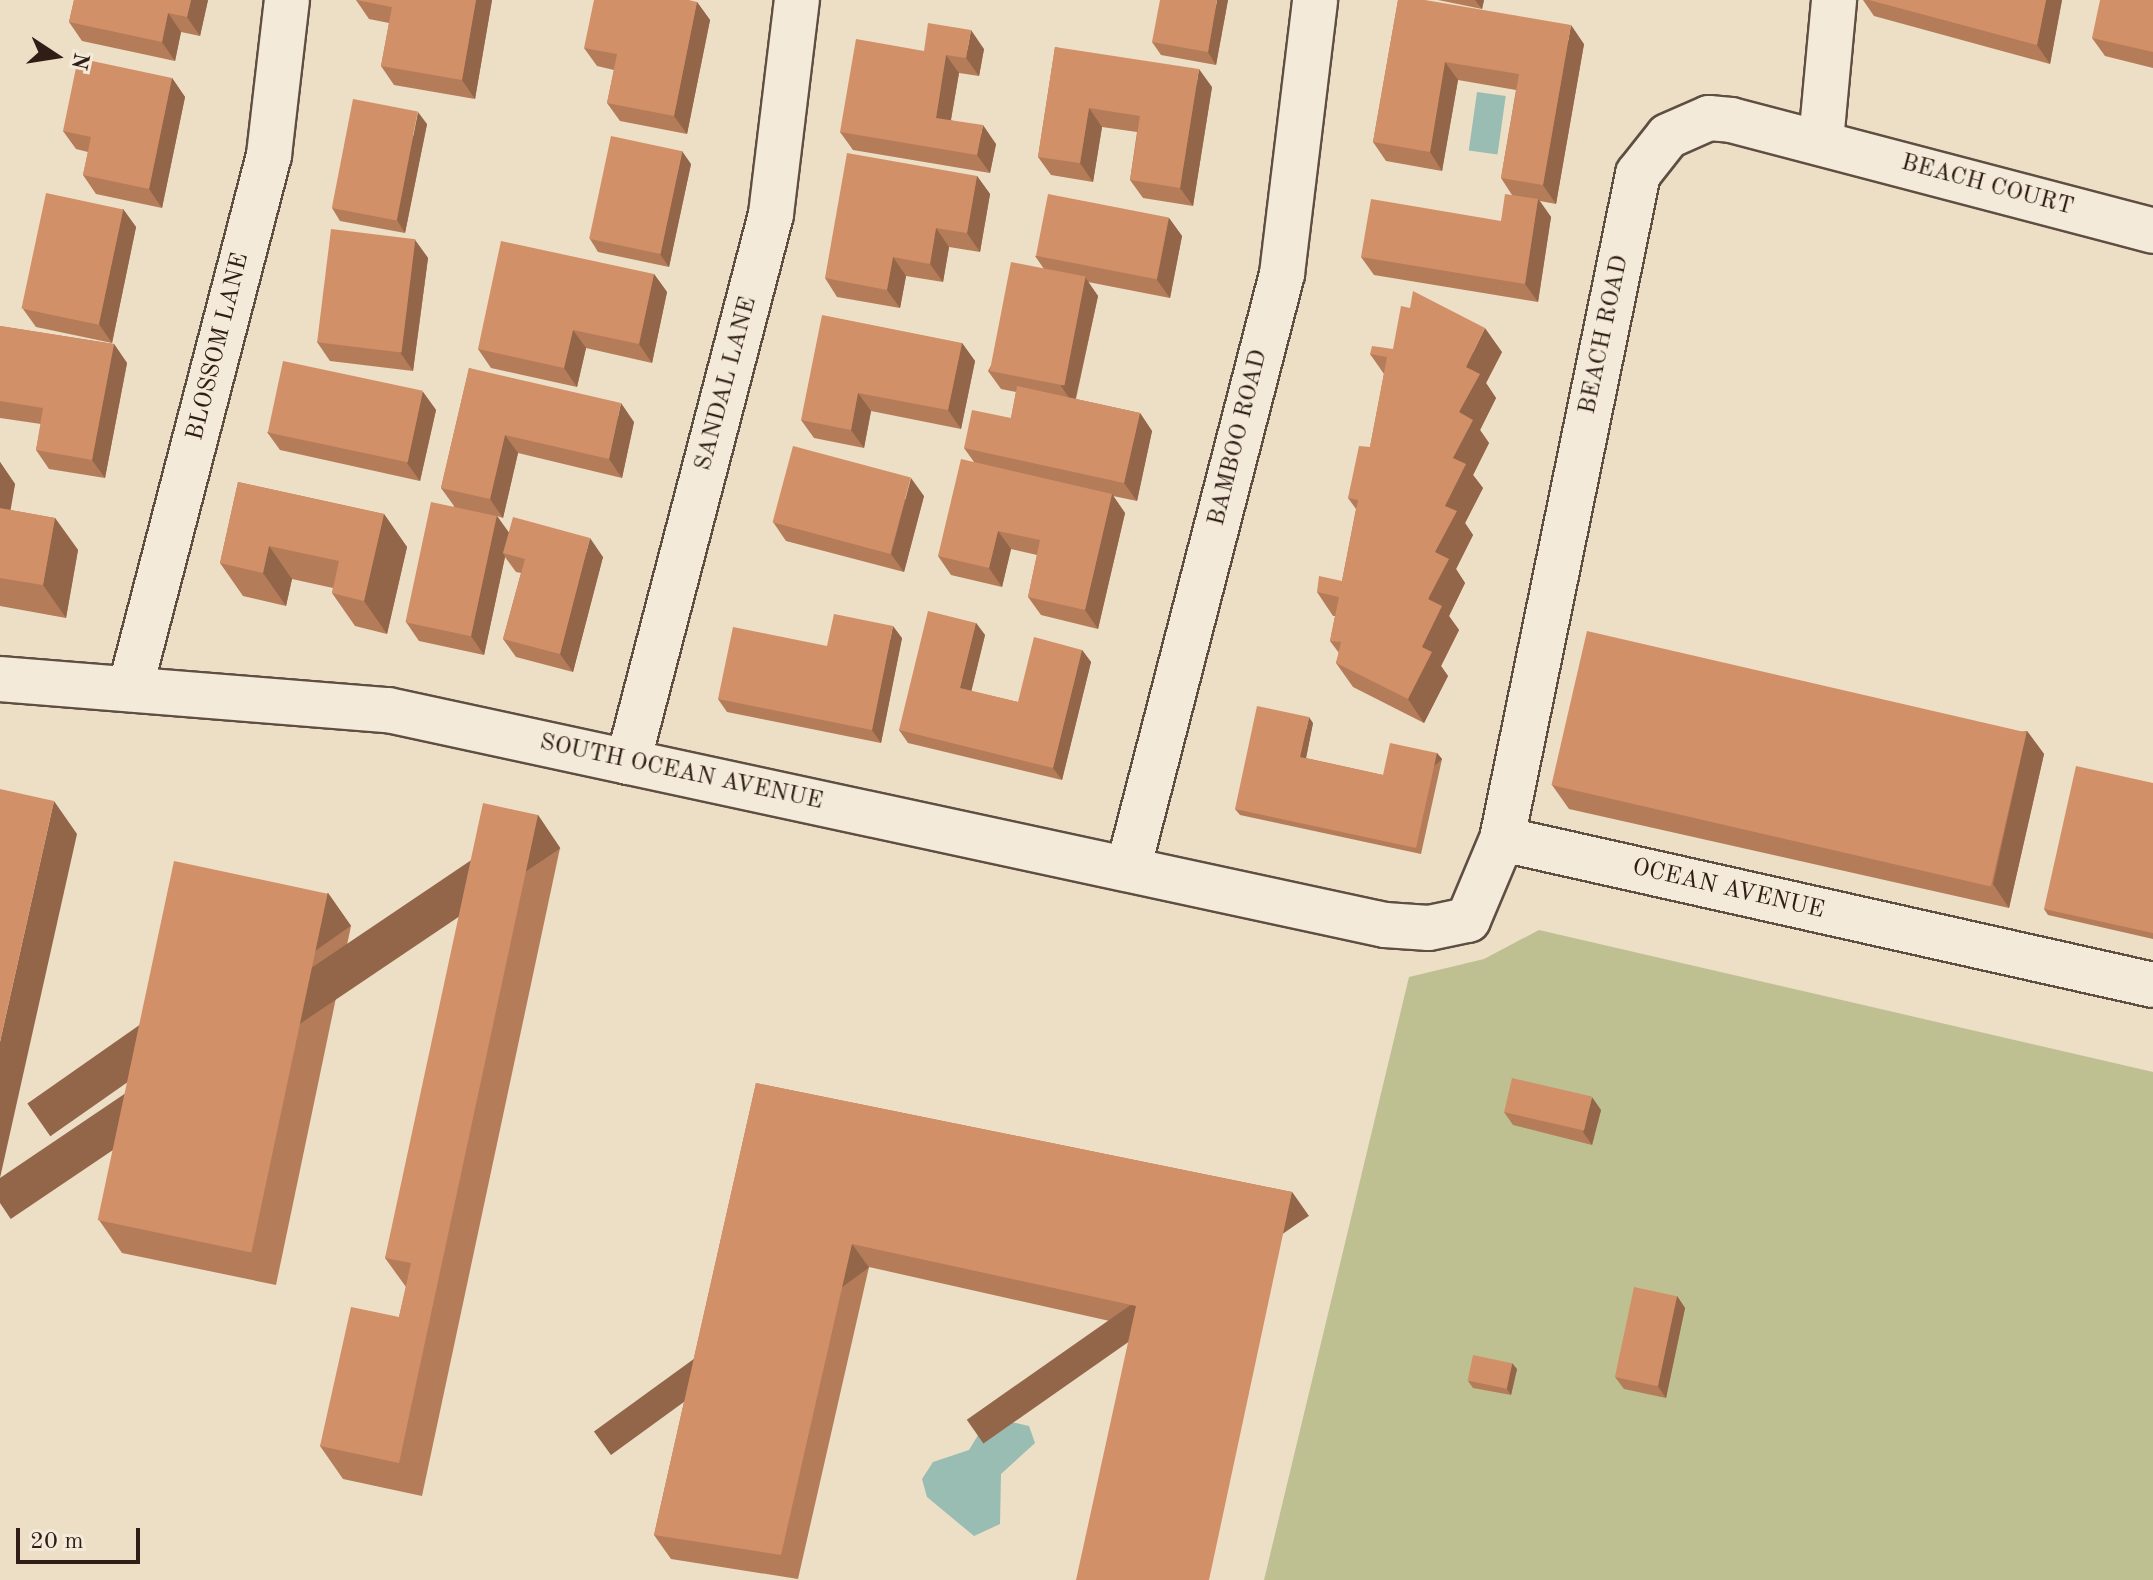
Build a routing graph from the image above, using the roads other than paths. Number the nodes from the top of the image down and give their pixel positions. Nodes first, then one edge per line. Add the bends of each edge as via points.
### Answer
1 (287, 0) edge
2 (797, 0) edge
3 (1315, 0) edge
4 (1833, 8) edge
5 (1821, 141) junction
6 (2153, 231) edge
7 (0, 679) edge
8 (130, 689) junction
9 (628, 762) junction
10 (1502, 839) junction
11 (1128, 869) junction
12 (2153, 985) edge

1 - 8 street, BLOSSOM LANE via 269,155
2 - 9 street, SANDAL LANE via 771,214
3 - 11 street, BAMBOO ROAD via 1282,274
4 - 5 street
5 - 6 street, BEACH COURT
5 - 10 street, BEACH ROAD via 1709,118 1668,136 1638,174
7 - 8 street, SOUTH OCEAN AVENUE
8 - 9 street, SOUTH OCEAN AVENUE via 388,710
9 - 11 street, SOUTH OCEAN AVENUE
10 - 11 street, SOUTH OCEAN AVENUE via 1468,920 1429,928 1354,919
10 - 12 street, OCEAN AVENUE

